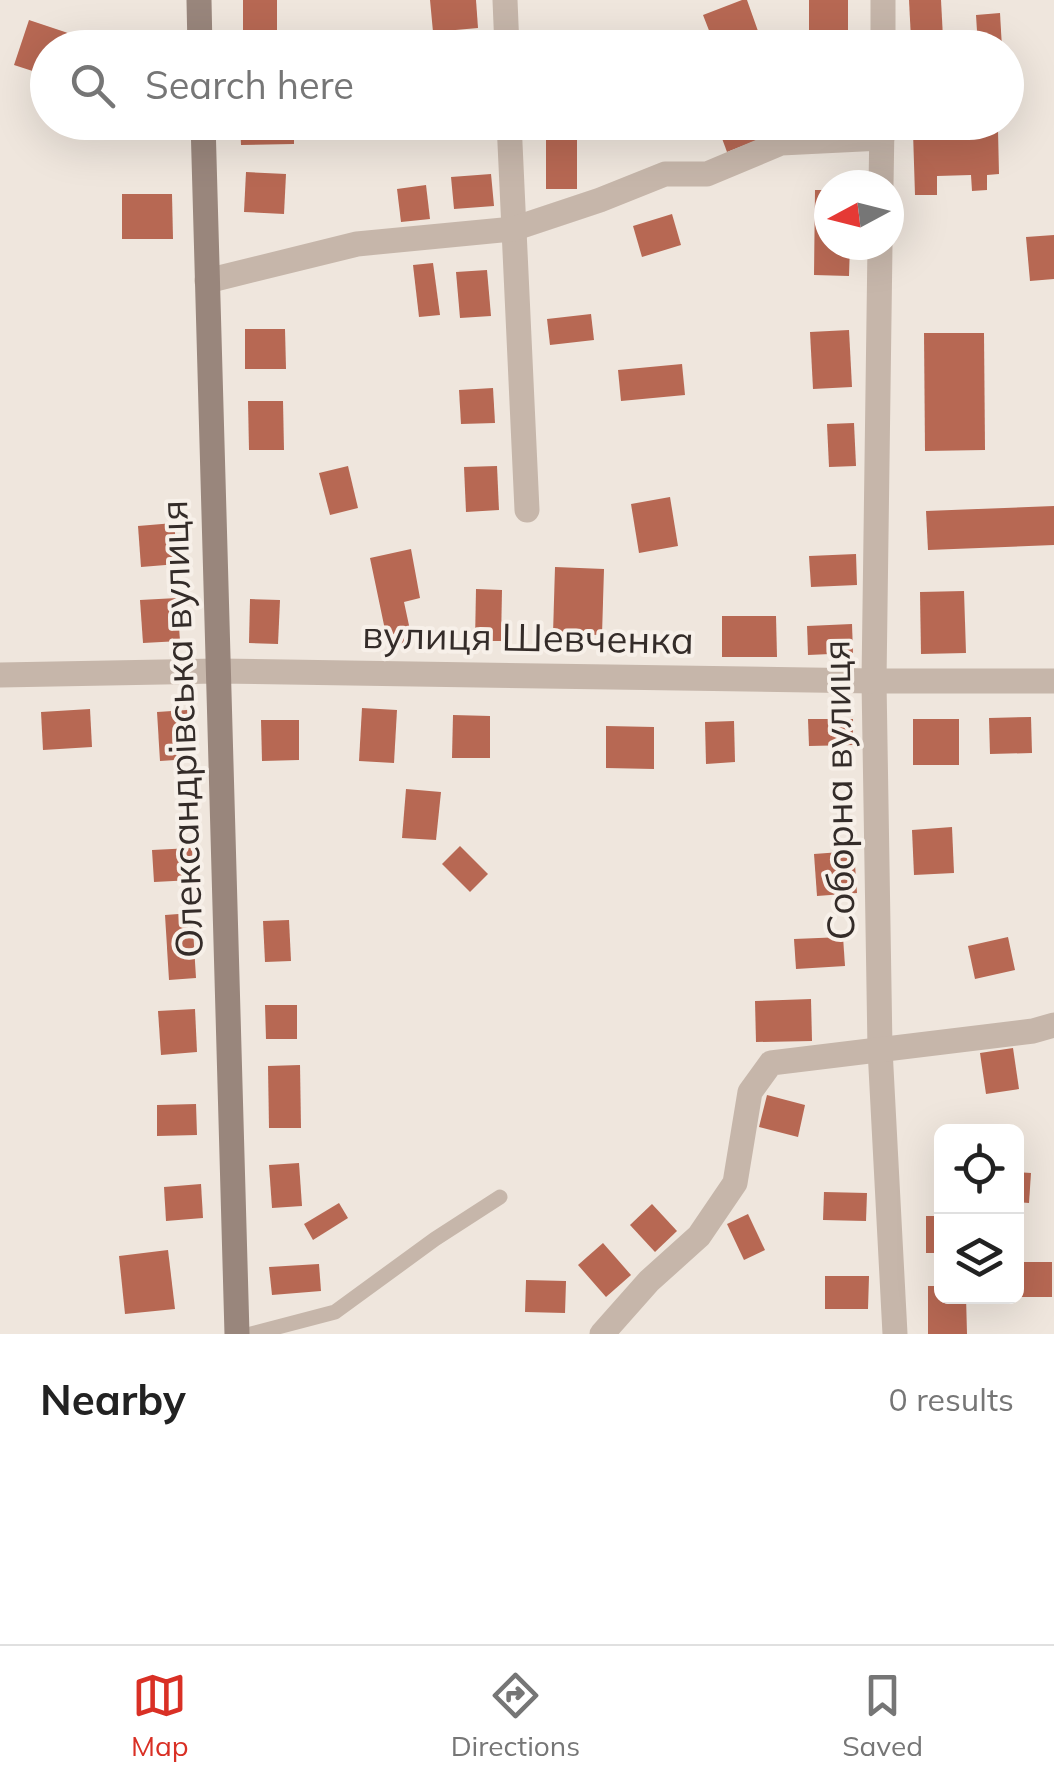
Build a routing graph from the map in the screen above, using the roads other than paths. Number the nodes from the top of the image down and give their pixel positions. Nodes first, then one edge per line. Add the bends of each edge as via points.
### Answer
1 (199, 0) edge
2 (505, 0) edge
3 (883, 0) edge
4 (200, 30) edge
5 (506, 30) edge
6 (883, 30) edge
7 (203, 140) edge
8 (511, 140) edge
9 (804, 140) edge
10 (882, 140) edge
11 (881, 170) edge
12 (513, 229) junction
13 (880, 260) edge
14 (208, 282) junction
15 (528, 510) dead end
16 (218, 672) junction
17 (0, 675) edge
18 (1054, 680) edge
19 (874, 681) junction
20 (1054, 1024) edge
21 (880, 1049) junction
22 (500, 1197) dead end
23 (237, 1334) edge
24 (251, 1334) edge
25 (602, 1334) edge
26 (895, 1334) edge

1 - 4 main road
2 - 5 street
3 - 6 street
7 - 14 main road, Олександрівська вулиця
8 - 12 street
9 - 12 street via 708,174 665,174
10 - 11 street
12 - 14 street via 358,244
12 - 15 street
13 - 19 street, Соборна вулиця
14 - 16 main road, Олександрівська вулиця
16 - 17 street, вулиця Шевченка
16 - 19 street, вулиця Шевченка
16 - 23 main road, Олександрівська вулиця
18 - 19 street, вулиця Шевченка
19 - 21 street, Соборна вулиця
20 - 21 street
21 - 25 street via 771,1063 750,1092 735,1183 699,1236
21 - 26 street, Соборна вулиця
22 - 24 lane via 335,1312

